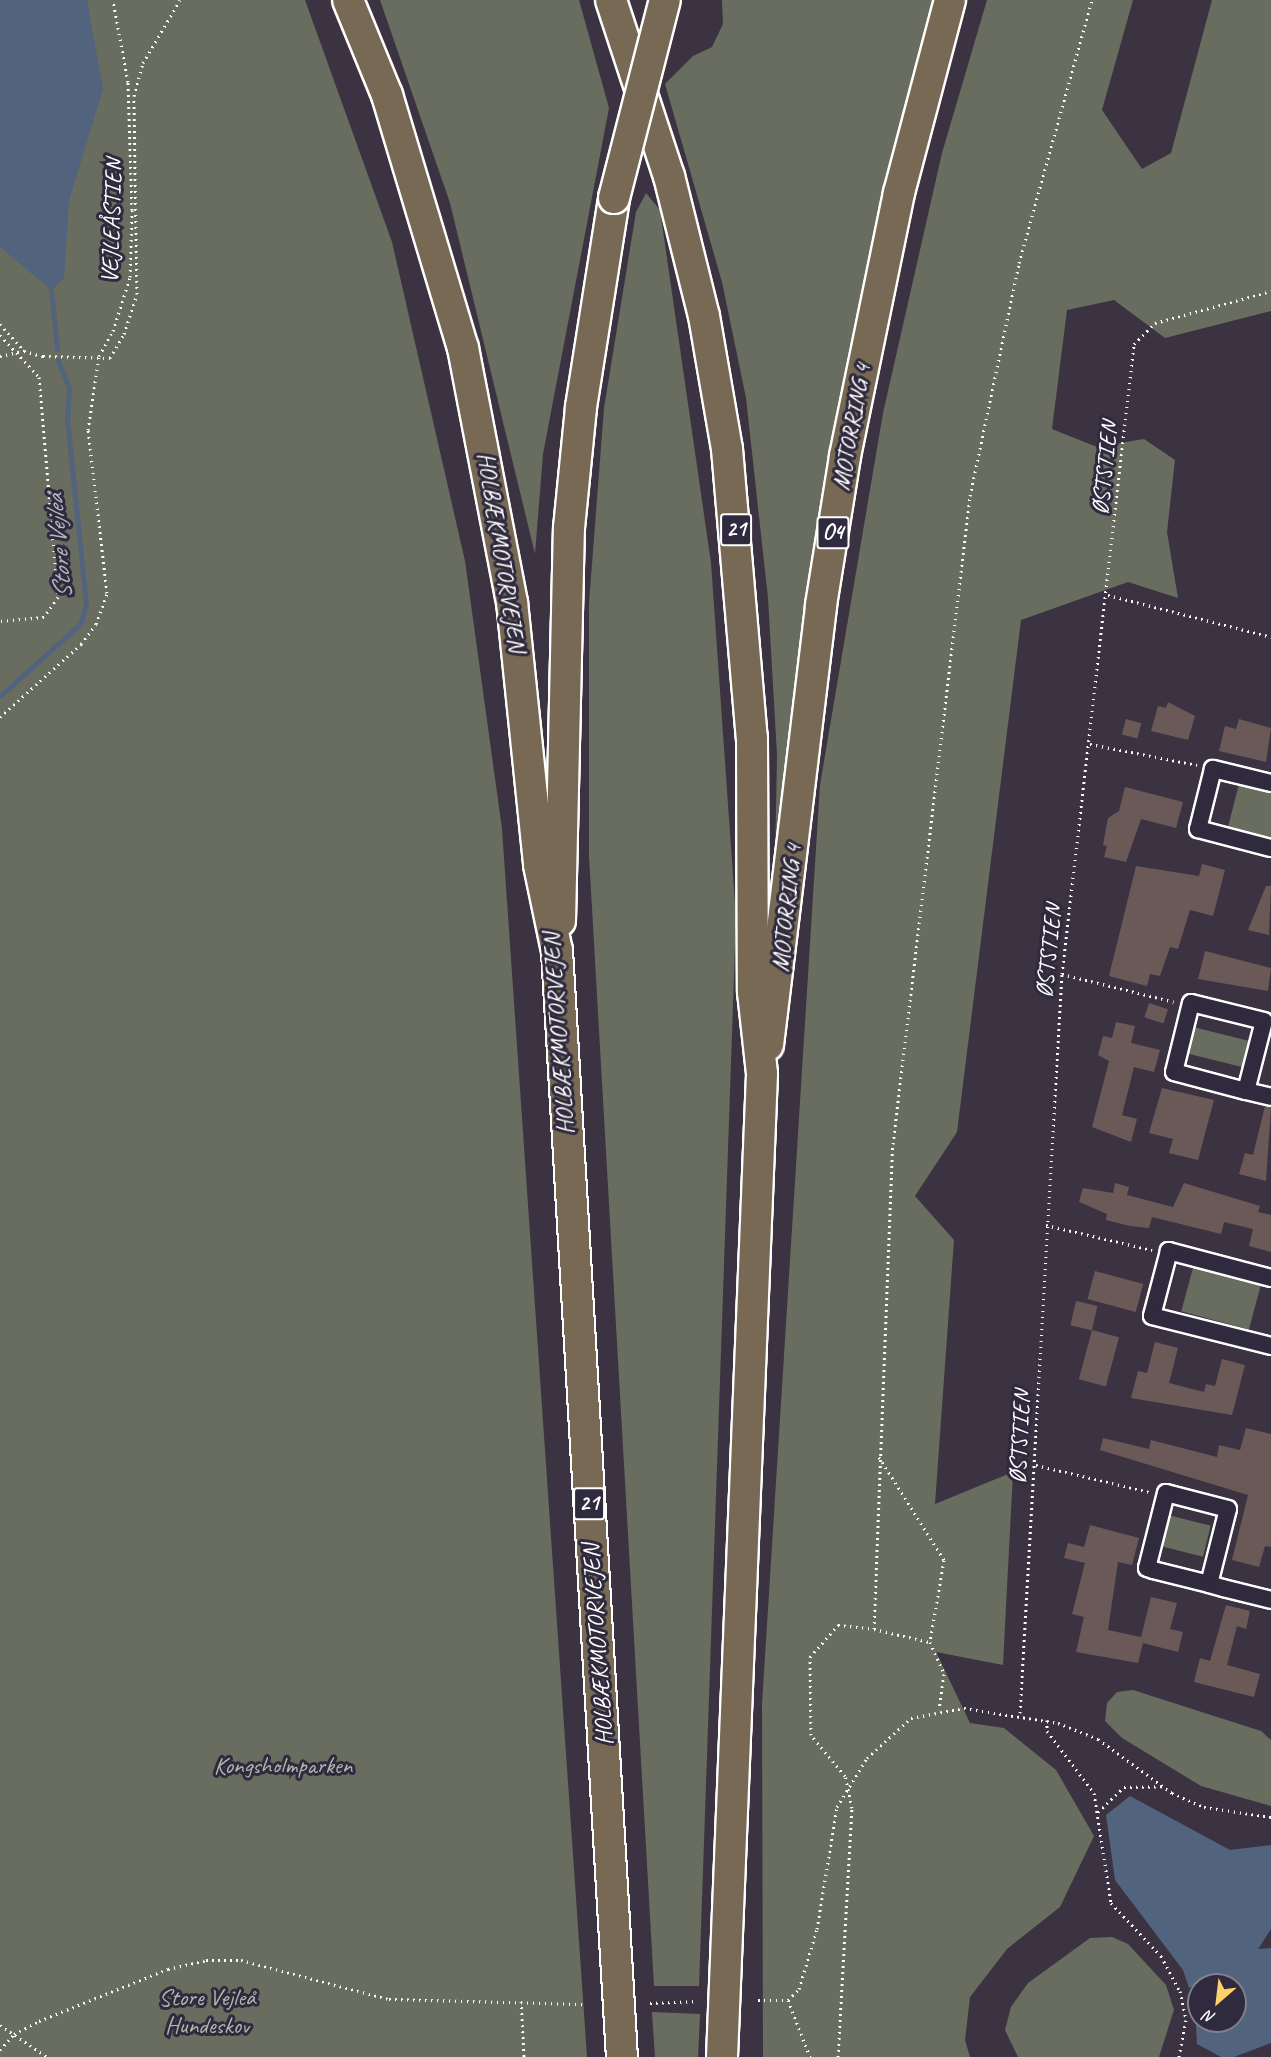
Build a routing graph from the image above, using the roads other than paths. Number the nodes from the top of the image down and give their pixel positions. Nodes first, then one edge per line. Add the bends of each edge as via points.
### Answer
1 (348, 0) edge
2 (611, 0) edge
3 (665, 0) edge
4 (950, 0) edge
5 (1271, 783) edge
6 (1271, 848) edge
7 (557, 951) junction
8 (762, 1074) junction
9 (1246, 1090) junction
10 (1271, 1097) edge
11 (1271, 1278) edge
12 (1271, 1346) edge
13 (1209, 1584) junction
14 (1271, 1600) edge
15 (622, 2057) edge
16 (722, 2057) edge

1 - 7 highway, HOLBÆKMOTORVEJEN / 21 via 387,95 463,348 510,591 539,865
2 - 8 highway, 21 via 669,176 704,316 727,449 744,607 755,857 753,992
3 - 7 highway, bridge via 614,198 588,351 569,528 563,673 565,869
4 - 8 highway, MOTORRING 4 / O4 via 899,194 845,456 821,605 778,995
5 - 6 street via 1213,769 1198,830
7 - 15 highway, HOLBÆKMOTORVEJEN / 21
8 - 16 highway, 21
9 - 9 street via 1264,1021 1190,1006 1174,1072
9 - 10 street
11 - 12 street via 1168,1254 1152,1316
13 - 13 street via 1228,1509 1165,1496 1147,1568
13 - 14 street

